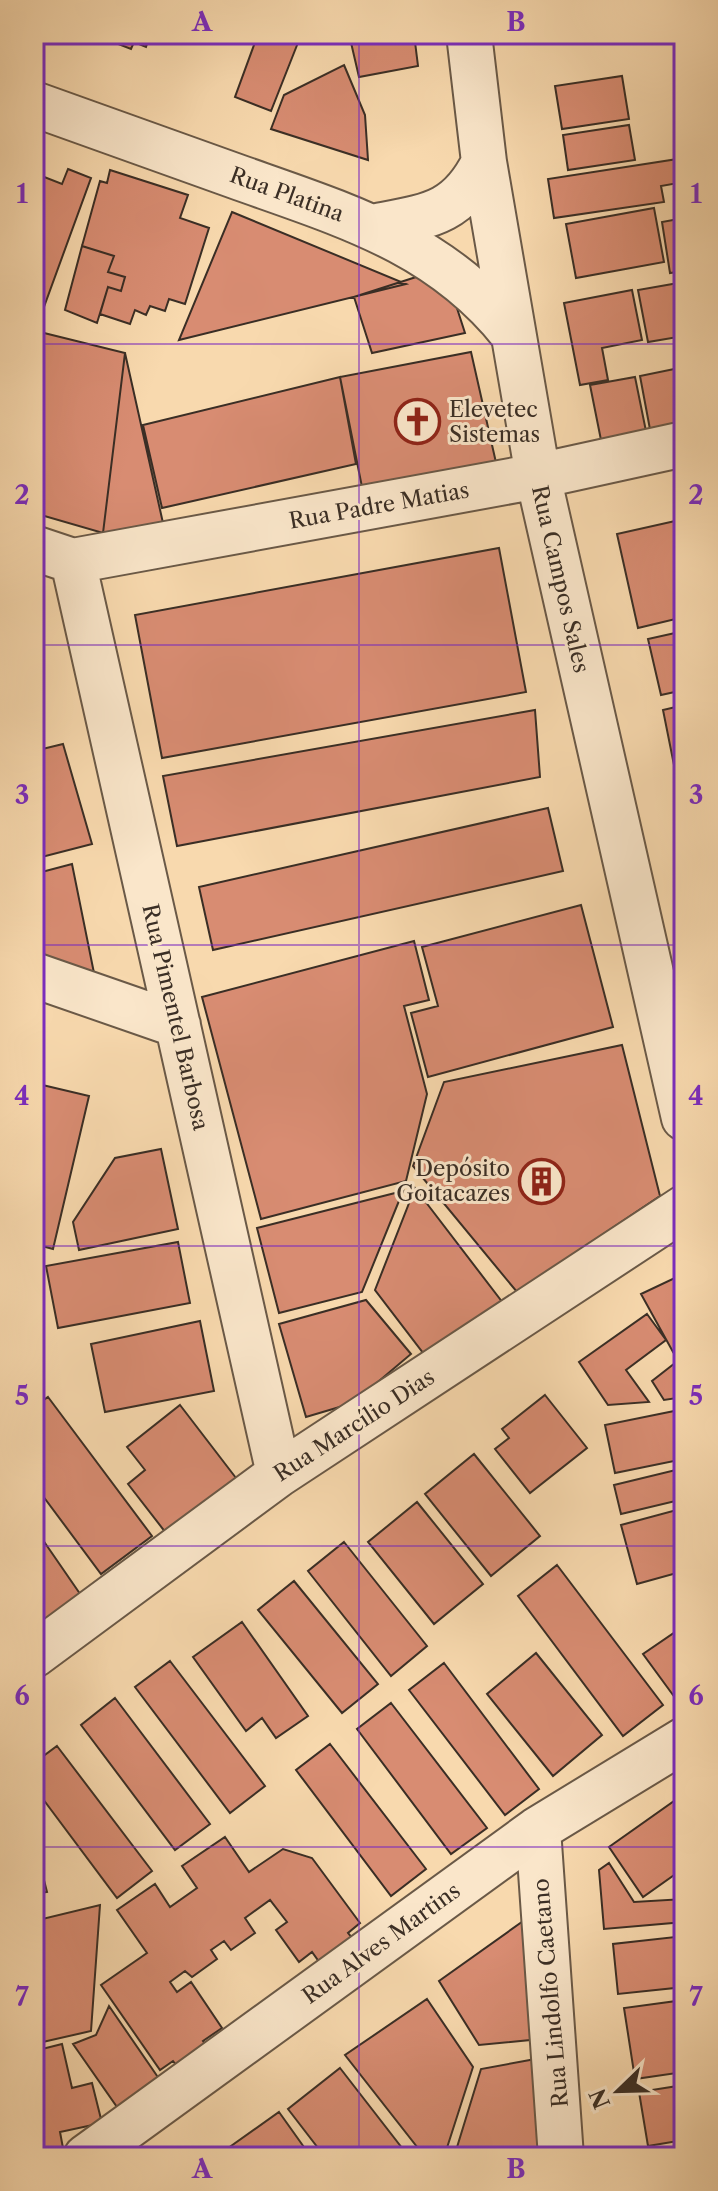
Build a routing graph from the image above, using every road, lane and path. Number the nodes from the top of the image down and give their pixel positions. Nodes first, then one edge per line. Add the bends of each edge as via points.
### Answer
1 (469, 34) edge
2 (34, 104) edge
3 (484, 162) junction
4 (377, 226) junction
5 (512, 333) junction
6 (684, 444) edge
7 (538, 476) junction
8 (53, 554) edge
9 (34, 975) edge
10 (178, 1025) junction
11 (684, 1118) edge
12 (684, 1208) edge
13 (279, 1474) junction
14 (34, 1655) edge
15 (684, 1740) edge
16 (538, 1829) junction
17 (86, 2157) edge
18 (561, 2157) edge

1 - 3 street, Rua Campos Sales
2 - 4 street, Rua Platina
3 - 4 street via 471,188 450,206
3 - 5 street, Rua Campos Sales
4 - 5 street, Rua Platina via 459,278
5 - 7 street, Rua Campos Sales
6 - 7 street, Rua Padre Matias
7 - 8 street, Rua Padre Matias
7 - 11 street, Rua Campos Sales
8 - 10 street, Rua Pimentel Barbosa
9 - 10 street
10 - 13 street, Rua Pimentel Barbosa
12 - 13 street, Rua Marcílio Dias
13 - 14 street, Rua Marcílio Dias
15 - 16 street, Rua Alves Martins
16 - 17 street, Rua Alves Martins
16 - 18 street, Rua Lindolfo Caetano

